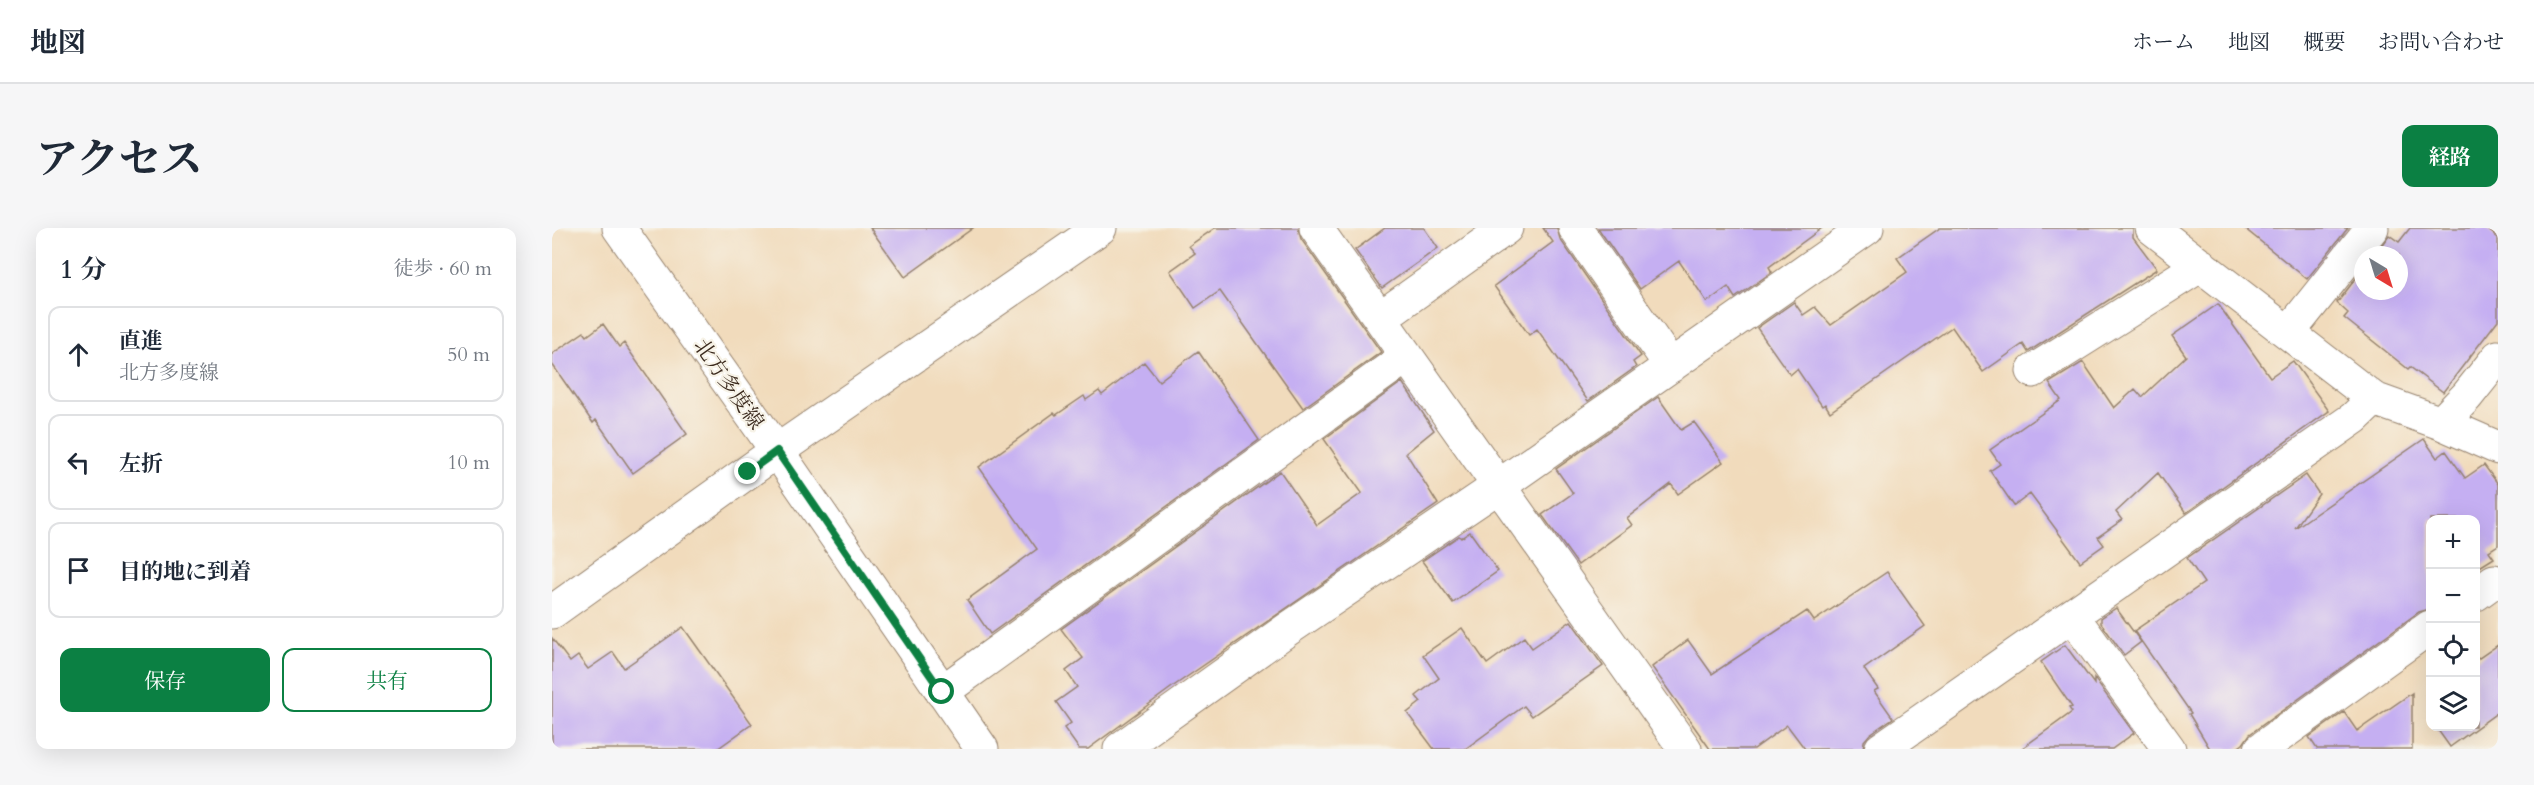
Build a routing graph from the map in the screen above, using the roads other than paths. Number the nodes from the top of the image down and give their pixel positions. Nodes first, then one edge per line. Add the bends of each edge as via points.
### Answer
1 (619, 228) edge
2 (1100, 228) edge
3 (1316, 228) edge
4 (1506, 228) edge
5 (1575, 228) edge
6 (1867, 228) edge
7 (2152, 228) edge
8 (2372, 228) edge
9 (2200, 265) junction
10 (1380, 318) junction
11 (2289, 332) junction
12 (1407, 356) junction
13 (2498, 357) edge
14 (1671, 366) junction
15 (2033, 371) dead end
16 (2374, 399) junction
17 (2441, 423) junction
18 (2498, 448) edge
19 (777, 451) junction
20 (1499, 486) junction
21 (552, 612) edge
22 (2073, 616) junction
23 (2426, 630) edge
24 (942, 692) junction
25 (982, 749) edge
26 (1120, 749) edge
27 (1685, 749) edge
28 (1881, 749) edge
29 (2169, 749) edge
30 (2261, 749) edge

1 - 19 street, 北方多度線
2 - 19 street
3 - 10 street
4 - 10 street
5 - 14 street
6 - 14 street
7 - 9 street
8 - 11 street
9 - 11 street
9 - 15 street
10 - 12 street
11 - 16 street
12 - 20 street
12 - 24 street
13 - 17 street
14 - 20 street
16 - 17 street
16 - 22 street via 2354,418
17 - 18 street
19 - 21 street
19 - 24 street, 北方多度線
20 - 26 street
20 - 27 street
22 - 28 street
22 - 29 street
23 - 30 street
24 - 25 street, 北方多度線

